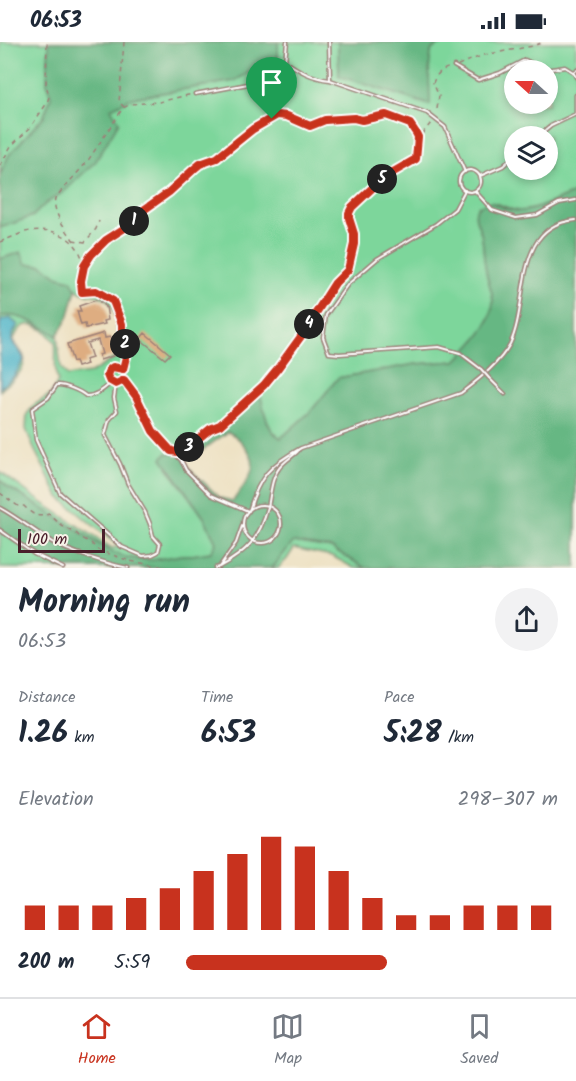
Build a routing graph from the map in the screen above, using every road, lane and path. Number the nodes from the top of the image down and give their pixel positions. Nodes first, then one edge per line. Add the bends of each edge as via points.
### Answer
1 (47, 42) edge
2 (124, 42) edge
3 (287, 42) edge
4 (329, 42) edge
5 (544, 42) edge
6 (285, 61) junction
7 (454, 66) junction
8 (575, 71) edge
9 (576, 77) edge
10 (330, 80) junction
11 (195, 94) joint
12 (576, 95) edge
13 (124, 107) junction
14 (437, 109) dead end
15 (576, 113) edge
16 (430, 123) dead end
17 (551, 126) edge
18 (418, 137) junction
19 (504, 165) edge
20 (0, 166) edge
21 (465, 172) junction
22 (480, 176) junction
23 (465, 190) junction
24 (475, 191) junction
25 (576, 200) edge
26 (576, 220) edge
27 (99, 221) dead end
28 (73, 241) junction
29 (0, 242) edge
30 (84, 266) junction
31 (82, 292) joint
32 (123, 369) junction
33 (124, 380) junction
34 (114, 383) junction
35 (505, 394) dead end
36 (301, 448) junction
37 (171, 451) junction
38 (0, 493) edge
39 (268, 506) junction
40 (0, 508) edge
41 (249, 511) junction
42 (243, 524) junction
43 (0, 530) edge
44 (253, 541) junction
45 (217, 567) edge
46 (63, 568) edge
47 (128, 568) edge
48 (170, 568) edge

1 - 20 path via 47,103 30,128 11,146
2 - 13 path via 119,102
3 - 6 lane
4 - 10 lane
5 - 7 path
6 - 10 lane via 318,79
6 - 11 lane via 248,84
7 - 8 lane via 478,80 525,60 545,70 565,67
7 - 14 path via 445,69 433,82 439,96
8 - 9 lane
10 - 21 lane via 427,113 445,127
11 - 13 path
12 - 15 lane
13 - 28 path via 87,162 55,198 57,214
15 - 17 lane
16 - 18 path
18 - 30 lane via 410,124 386,115 362,120 325,120 310,126 277,115 217,158 200,164 131,224 106,240
18 - 37 lane via 416,159 383,178 349,213 354,244 348,270 335,283 278,368 220,425 187,448
19 - 22 lane
21 - 22 lane via 471,170
21 - 23 lane via 460,181
22 - 24 lane via 481,183
23 - 24 lane
23 - 35 lane, bridge via 455,209 377,259 348,284 326,315 323,338 329,352 339,354 439,347 460,354
24 - 25 lane via 492,210 516,218 537,215 559,203
26 - 36 lane via 558,224 537,242 524,276 511,341 479,379 461,393
27 - 28 path via 85,242
28 - 29 path via 52,231 24,232
28 - 30 path
30 - 31 path
31 - 32 lane via 96,291 113,301 127,353
32 - 33 lane
32 - 34 lane via 109,370 107,375
33 - 34 lane
33 - 37 lane via 153,431
34 - 34 lane via 91,396 57,385 48,398 32,409 36,440 60,493 122,547 152,555 158,552 160,544 105,435 109,420 117,411
36 - 39 lane via 280,467 270,487
36 - 41 lane via 277,461 262,479
37 - 41 lane via 211,495
38 - 48 path via 35,516 49,514 98,550
39 - 41 lane
39 - 44 lane
39 - 44 lane via 278,514 279,532 272,541
40 - 47 lane via 53,543
41 - 42 lane
42 - 44 lane via 247,537
42 - 45 lane via 236,543
43 - 46 lane
44 - 45 lane via 240,556

